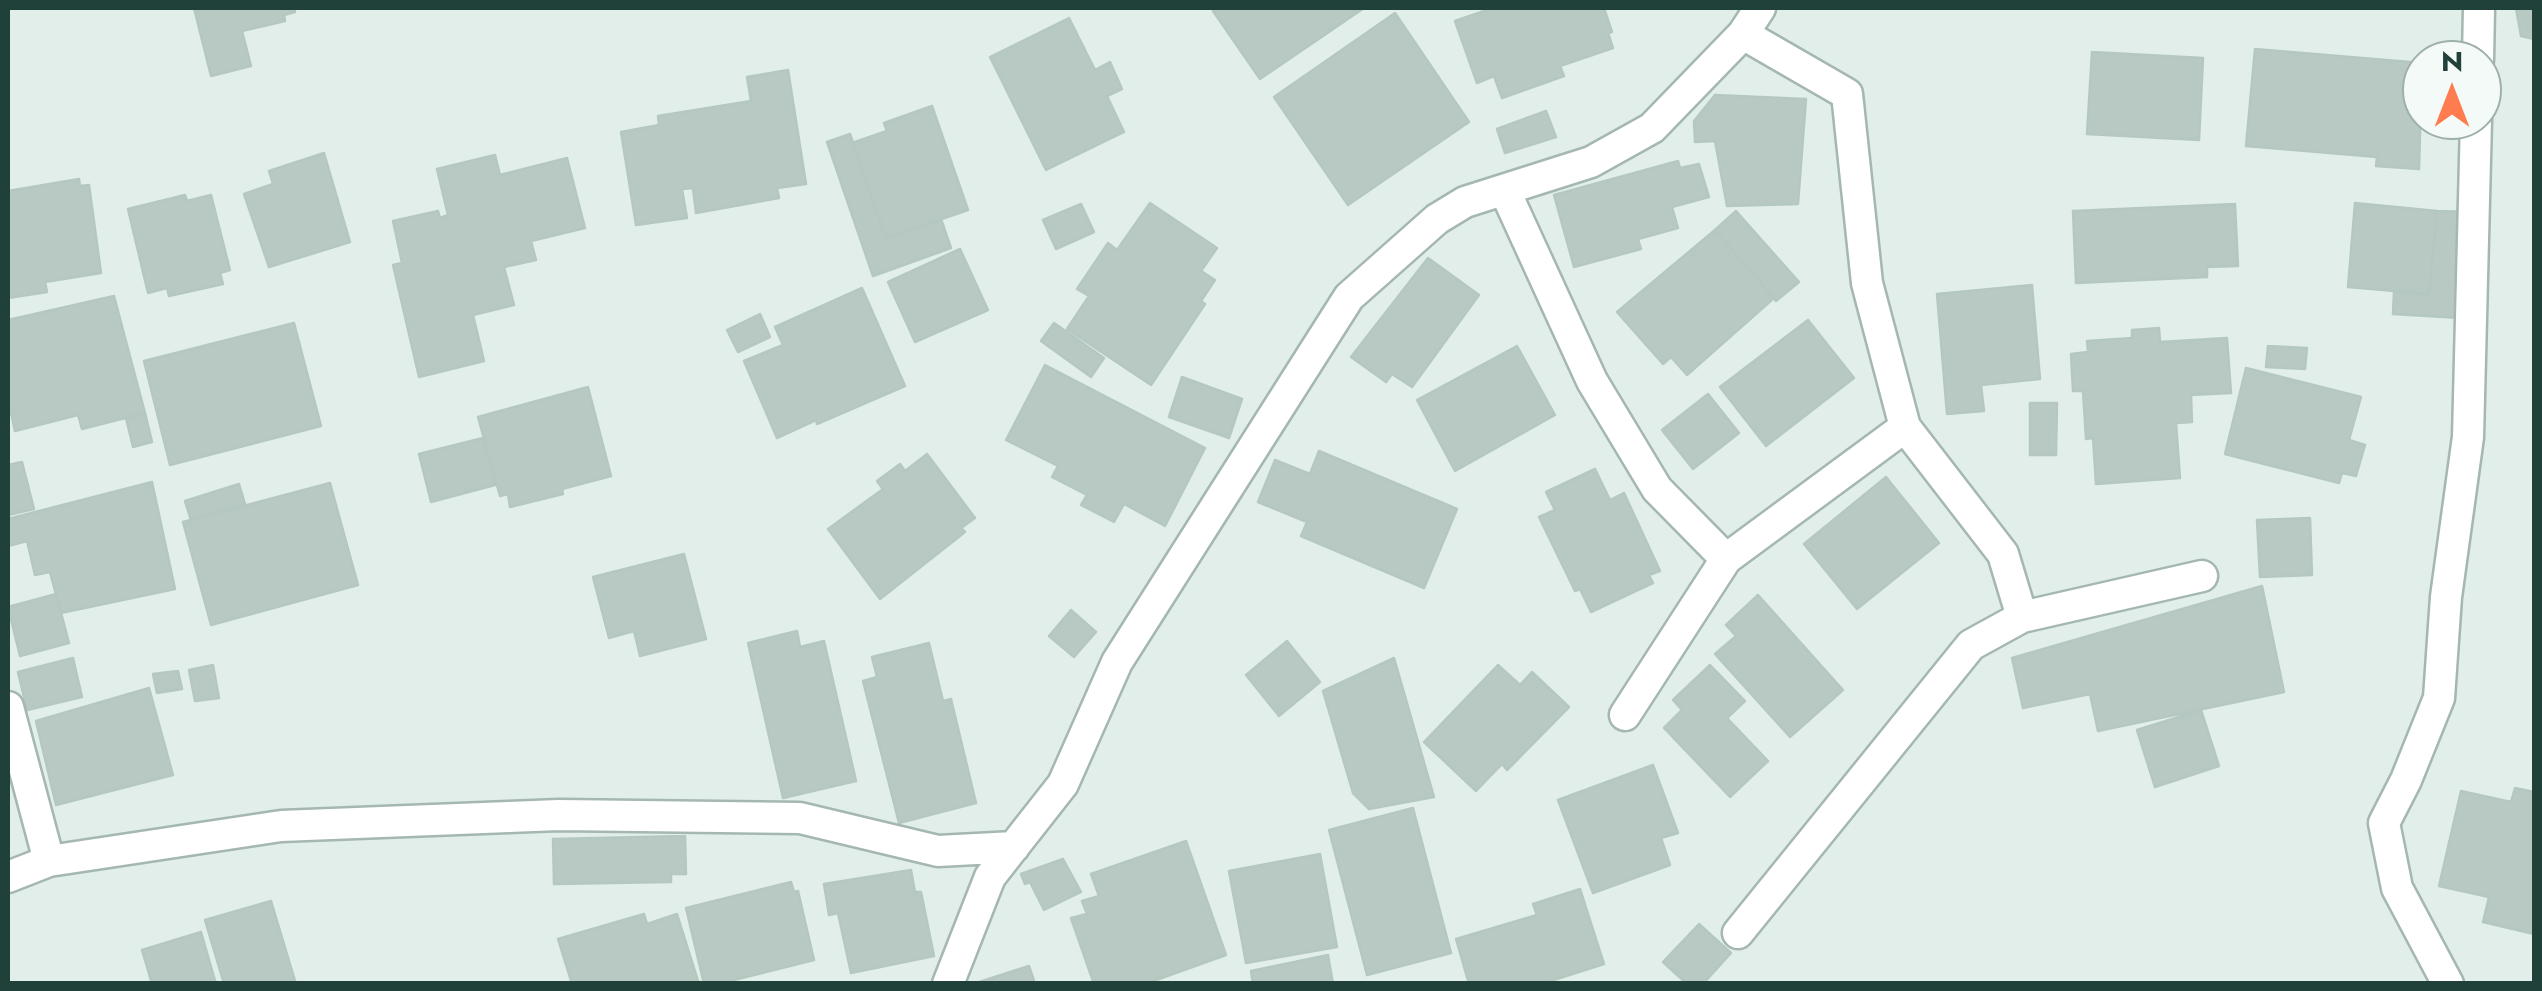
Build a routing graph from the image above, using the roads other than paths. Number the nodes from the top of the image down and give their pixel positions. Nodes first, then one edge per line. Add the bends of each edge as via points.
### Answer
1 (1760, 8) edge
2 (2479, 8) edge
3 (1743, 34) junction
4 (2478, 40) edge
5 (2475, 140) edge
6 (1506, 190) junction
7 (1905, 427) junction
8 (1726, 560) junction
9 (2202, 576) dead end
10 (2022, 617) junction
11 (8, 707) edge
12 (1625, 714) dead end
13 (1014, 847) junction
14 (49, 861) junction
15 (8, 878) edge
16 (1738, 933) dead end
17 (948, 984) edge
18 (2448, 984) edge

1 - 3 street
2 - 4 street
3 - 6 street via 1652,128 1590,162
3 - 7 street via 1847,94 1867,283
5 - 18 street via 2468,437 2439,698 2384,822 2397,888
6 - 8 street via 1601,396 1657,488
6 - 13 street via 1437,219 1349,297 1116,662 1062,784
7 - 8 street
7 - 10 street via 2003,554
8 - 12 street
9 - 10 street
10 - 16 street via 1971,645
11 - 14 street
13 - 14 street via 938,851 800,818 559,815 281,826
13 - 17 street via 990,876
14 - 15 street

